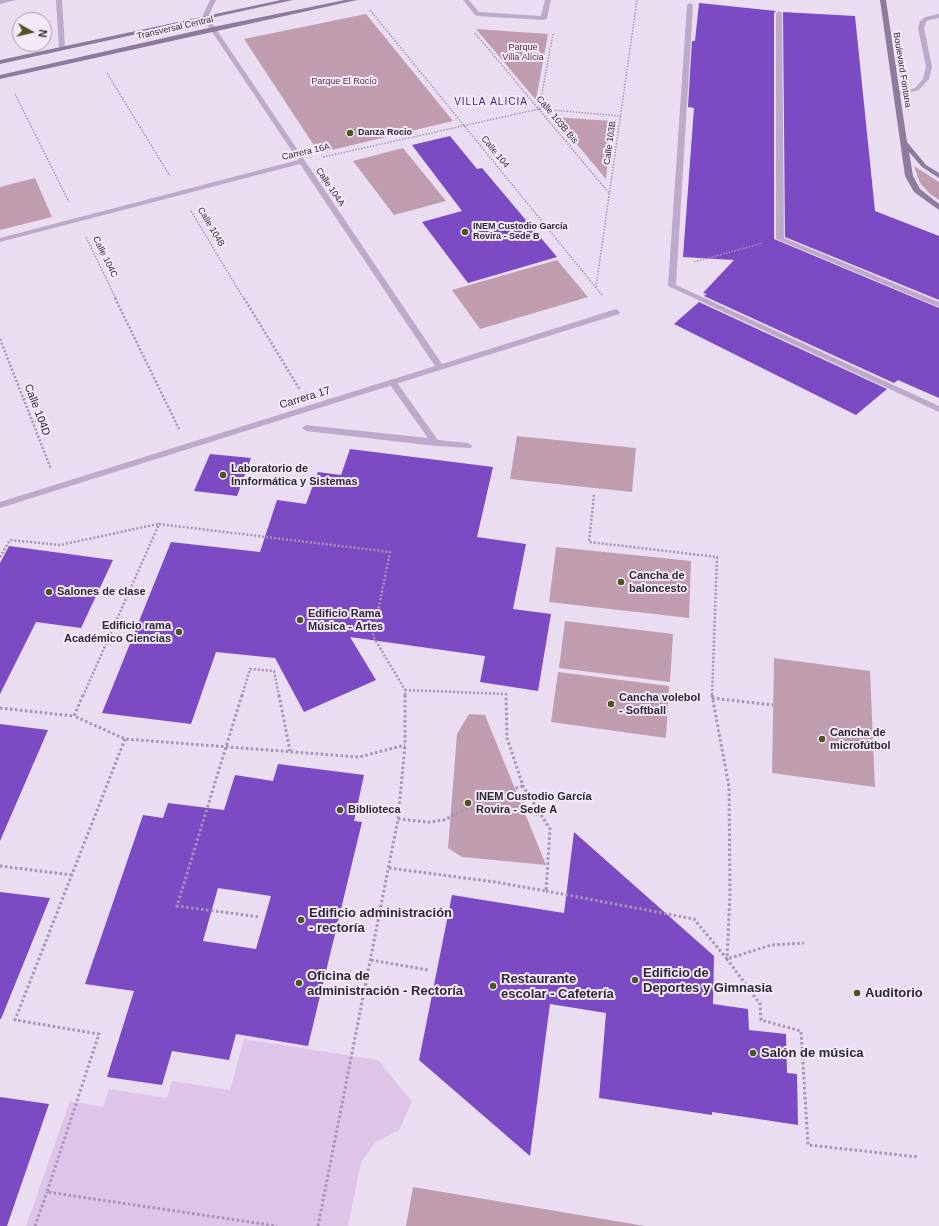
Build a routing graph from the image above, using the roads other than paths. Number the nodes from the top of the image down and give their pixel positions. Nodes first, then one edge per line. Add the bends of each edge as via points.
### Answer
1 (13, 0) edge
2 (59, 0) edge
3 (213, 0) edge
4 (290, 0) edge
5 (354, 0) edge
6 (466, 0) edge
7 (548, 0) edge
8 (883, 0) edge
9 (0, 2) edge
10 (690, 5) dead end
11 (779, 13) dead end
12 (939, 16) edge
13 (205, 17) junction
14 (213, 29) junction
15 (62, 48) junction
16 (0, 62) edge
17 (3, 76) edge
18 (897, 95) junction
19 (904, 143) junction
20 (302, 161) junction
21 (939, 176) edge
22 (939, 208) edge
23 (0, 240) edge
24 (939, 305) edge
25 (616, 312) road end
26 (440, 367) junction
27 (392, 382) junction
28 (939, 409) edge
29 (306, 428) dead end
30 (436, 443) junction
31 (468, 446) dead end
32 (0, 505) edge

1 - 9 street
2 - 15 street
3 - 13 street
4 - 13 main road, Transversal Central
5 - 14 main road, Transversal Central
6 - 7 street via 477,14 544,18
8 - 18 main road, Boulevard Fontana
10 - 28 street via 672,286
11 - 24 street via 780,239
12 - 18 street via 927,18 921,28 929,67 926,79 917,89
13 - 14 street, Calle 104A
13 - 15 main road, Transversal Central
14 - 17 main road, Transversal Central
14 - 20 street, Calle 104A
15 - 16 main road, Transversal Central
18 - 19 main road, Boulevard Fontana
19 - 21 main road via 924,166
19 - 22 main road, Boulevard Fontana via 909,176 913,184
20 - 23 street, Carrera 16A
20 - 26 street, Calle 104A
25 - 26 street, Carrera 17
26 - 27 street, Carrera 17
27 - 30 street
27 - 32 street, Carrera 17
29 - 30 street
30 - 31 street

